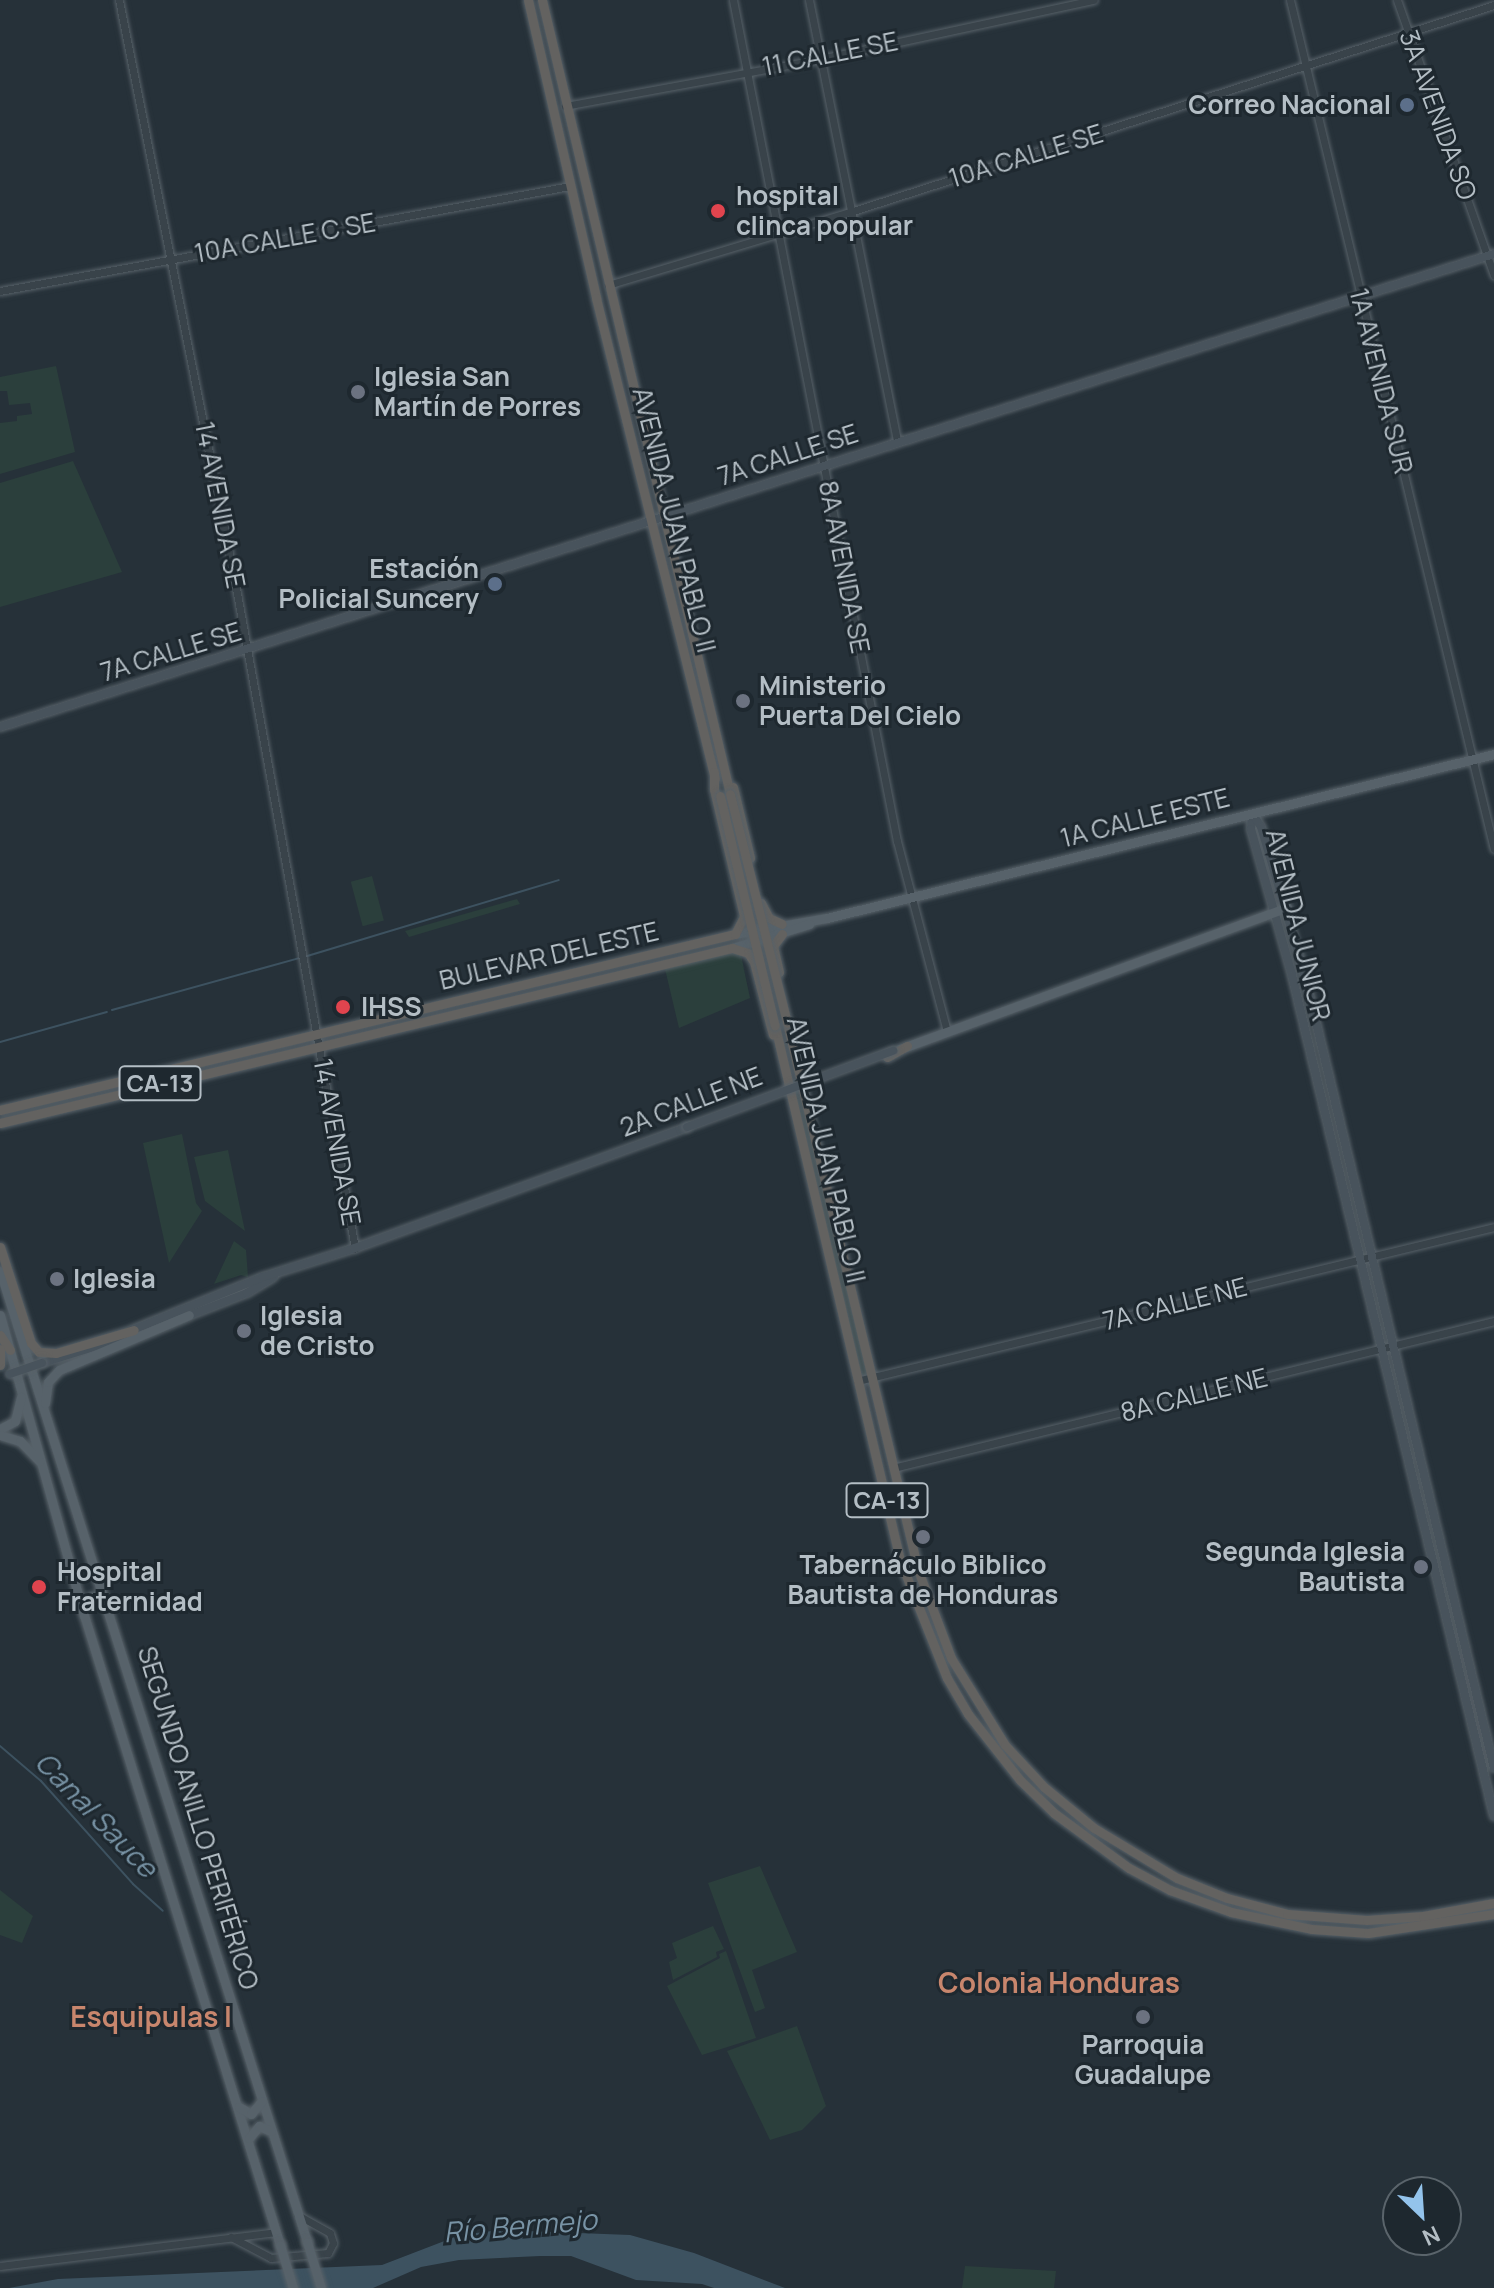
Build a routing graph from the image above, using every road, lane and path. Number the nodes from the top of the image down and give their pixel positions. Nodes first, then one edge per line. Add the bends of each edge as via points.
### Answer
1 (119, 0) edge
2 (528, 0) edge
3 (542, 0) edge
4 (733, 0) edge
5 (809, 0) edge
6 (1094, 0) edge
7 (1290, 0) edge
8 (1397, 0) edge
9 (1494, 5) edge
10 (1408, 32) junction
11 (820, 59) junction
12 (1305, 64) junction
13 (749, 70) junction
14 (565, 106) junction
15 (570, 186) junction
16 (850, 212) junction
17 (780, 233) junction
18 (1491, 255) edge
19 (172, 259) junction
20 (1494, 275) edge
21 (608, 285) junction
22 (0, 291) edge
23 (1361, 298) junction
24 (897, 441) junction
25 (824, 464) junction
26 (666, 515) junction
27 (654, 519) junction
28 (676, 619) junction
29 (694, 638) junction
30 (247, 649) junction
31 (0, 727) edge
32 (1494, 754) edge
33 (1474, 761) junction
34 (725, 769) junction
35 (714, 772) junction
36 (725, 795) junction
37 (1252, 815) junction
38 (1494, 849) edge
39 (757, 886) junction
40 (738, 890) junction
41 (910, 898) junction
42 (1287, 907) junction
43 (1275, 912) junction
44 (782, 929) junction
45 (735, 934) junction
46 (732, 948) junction
47 (780, 975) junction
48 (760, 982) junction
49 (318, 1032) junction
50 (947, 1032) junction
51 (321, 1045) junction
52 (907, 1046) junction
53 (893, 1051) joint
54 (794, 1053) junction
55 (782, 1057) junction
56 (797, 1067) junction
57 (785, 1070) junction
58 (815, 1079) junction
59 (775, 1093) junction
60 (806, 1101) junction
61 (0, 1110) edge
62 (795, 1114) junction
63 (0, 1123) edge
64 (682, 1129) junction
65 (1494, 1227) edge
66 (0, 1247) edge
67 (355, 1248) junction
68 (1372, 1257) junction
69 (1360, 1260) junction
70 (0, 1271) edge
71 (282, 1273) junction
72 (21, 1314) junction
73 (0, 1315) edge
74 (189, 1315) junction
75 (1494, 1321) edge
76 (18, 1327) junction
77 (134, 1330) junction
78 (0, 1335) edge
79 (1394, 1346) junction
80 (1383, 1348) junction
81 (5, 1350) edge
82 (44, 1362) junction
83 (0, 1365) edge
84 (872, 1377) junction
85 (0, 1378) edge
86 (857, 1381) junction
87 (22, 1390) junction
88 (45, 1410) junction
89 (0, 1432) edge
90 (43, 1466) junction
91 (893, 1468) junction
92 (109, 1609) junction
93 (84, 1615) junction
94 (1494, 1768) edge
95 (1494, 1816) edge
96 (1494, 1903) edge
97 (1494, 1914) edge
98 (1367, 1920) junction
99 (1327, 1930) junction
100 (262, 2101) junction
101 (239, 2107) junction
102 (271, 2131) junction
103 (249, 2138) junction
104 (298, 2215) junction
105 (276, 2232) junction
106 (231, 2237) junction
107 (0, 2266) edge
108 (293, 2288) edge
109 (321, 2288) edge

1 - 19 street, 14 AVENIDA SE
2 - 15 highway, AVENIDA JUAN PABLO II
3 - 14 highway, AVENIDA JUAN PABLO II
4 - 13 street, 8A AVENIDA SE
5 - 11 street
6 - 11 street, 11 CALLE SE
7 - 12 street, 1A AVENIDA SUR
8 - 10 street, 3A AVENIDA SO
9 - 10 street, 10A CALLE SE
10 - 12 street, 10A CALLE SE
10 - 18 street, 3A AVENIDA SO
11 - 13 street, 11 CALLE SE
11 - 16 street
12 - 16 street, 10A CALLE SE
12 - 23 street, 1A AVENIDA SUR
13 - 14 street, 11 CALLE SE
13 - 17 street, 8A AVENIDA SE
14 - 21 highway, AVENIDA JUAN PABLO II
15 - 19 street, 10A CALLE C SE
15 - 27 highway, AVENIDA JUAN PABLO II
16 - 17 street, 10A CALLE SE
16 - 24 street
17 - 21 street, 10A CALLE SE
17 - 25 street, 8A AVENIDA SE
18 - 20 street, 3A AVENIDA SO
18 - 23 main road, 7A CALLE SE
19 - 22 street, 10A CALLE C SE
19 - 30 street, 14 AVENIDA SE
21 - 26 highway, AVENIDA JUAN PABLO II
23 - 24 main road, 7A CALLE SE
23 - 33 street, 1A AVENIDA SUR
24 - 25 main road, 7A CALLE SE
25 - 26 main road, 7A CALLE SE
25 - 41 street, 8A AVENIDA SE
26 - 27 main road, 7A CALLE SE
26 - 29 highway, AVENIDA JUAN PABLO II
27 - 28 highway, AVENIDA JUAN PABLO II
27 - 30 main road, 7A CALLE SE
28 - 29 highway via 685,622
28 - 35 highway, AVENIDA JUAN PABLO II
29 - 34 highway, AVENIDA JUAN PABLO II
30 - 31 main road, 7A CALLE SE
30 - 49 street, 14 AVENIDA SE
32 - 33 main road, 1A CALLE ESTE
33 - 37 main road, 1A CALLE ESTE
33 - 38 street, 1A AVENIDA SUR
34 - 36 highway, AVENIDA JUAN PABLO II
34 - 39 highway via 733,782
35 - 36 highway, AVENIDA JUAN PABLO II
35 - 40 highway
36 - 54 highway, AVENIDA JUAN PABLO II, bridge
36 - 55 highway, AVENIDA JUAN PABLO II, bridge
37 - 41 main road, 1A CALLE ESTE
37 - 42 main road, AVENIDA JUNIOR via 1261,827
37 - 43 main road, AVENIDA JUNIOR via 1251,829
39 - 40 highway via 746,894
39 - 44 highway via 763,912
40 - 45 highway via 744,916
41 - 44 main road, 1A CALLE ESTE
41 - 50 street, 8A AVENIDA SE
42 - 43 main road, 2A CALLE NE
42 - 68 main road, AVENIDA JUNIOR
43 - 50 main road, 2A CALLE NE
43 - 69 main road, AVENIDA JUNIOR
44 - 45 main road, 1A CALLE ESTE
44 - 46 main road, 1A CALLE ESTE
44 - 47 highway via 773,946
45 - 49 highway, BULEVAR DEL ESTE / CA-13
46 - 48 highway via 748,953
46 - 51 highway, BULEVAR DEL ESTE / CA-13
47 - 48 highway via 769,971
47 - 54 highway
48 - 55 highway
49 - 51 street, 14 AVENIDA SE
49 - 61 highway, BULEVAR DEL ESTE / CA-13
50 - 52 main road, 2A CALLE NE
51 - 63 highway, BULEVAR DEL ESTE / CA-13
51 - 67 street, 14 AVENIDA SE
52 - 53 main road, 2A CALLE NE
52 - 58 highway
53 - 64 main road, 2A CALLE NE, bridge
54 - 56 highway, AVENIDA JUAN PABLO II / CA-13
55 - 57 highway, AVENIDA JUAN PABLO II / CA-13
56 - 58 highway via 806,1078
56 - 60 highway, AVENIDA JUAN PABLO II / CA-13
57 - 59 highway via 784,1086
57 - 62 highway, AVENIDA JUAN PABLO II / CA-13
58 - 60 highway via 807,1087
59 - 62 highway
59 - 64 highway
60 - 84 highway, AVENIDA JUAN PABLO II / CA-13
62 - 86 highway, AVENIDA JUAN PABLO II / CA-13
64 - 67 main road, 2A CALLE NE
65 - 68 street, 7A CALLE NE
66 - 72 highway
67 - 71 main road, 2A CALLE NE
68 - 69 street, 7A CALLE NE
68 - 79 main road, AVENIDA JUNIOR
69 - 80 main road, AVENIDA JUNIOR
69 - 84 street, 7A CALLE NE
70 - 76 main road, SEGUNDO ANILLO PERIFÉRICO
71 - 74 main road
71 - 77 main road, 2A CALLE NE
72 - 76 main road
72 - 77 highway via 33,1347 45,1354
73 - 81 main road, SEGUNDO ANILLO PERIFÉRICO
74 - 82 main road
74 - 88 main road via 59,1370 48,1382
75 - 79 street, 8A CALLE NE
76 - 88 main road, SEGUNDO ANILLO PERIFÉRICO
77 - 82 main road, 2A CALLE NE
78 - 81 highway
79 - 80 street, 8A CALLE NE
79 - 94 main road, AVENIDA JUNIOR
80 - 91 street, 8A CALLE NE
80 - 95 main road, AVENIDA JUNIOR
81 - 83 highway
81 - 87 main road, SEGUNDO ANILLO PERIFÉRICO
82 - 85 main road, bridge
84 - 86 street, 7A CALLE NE
84 - 91 highway, AVENIDA JUAN PABLO II / CA-13
86 - 99 highway, AVENIDA JUAN PABLO II / CA-13 via 900,1560 937,1658 968,1714 1020,1780 1096,1847 1148,1879 1231,1912
87 - 89 main road via 17,1418
87 - 90 main road, SEGUNDO ANILLO PERIFÉRICO
88 - 92 main road, SEGUNDO ANILLO PERIFÉRICO
89 - 90 main road via 20,1441
90 - 93 main road, SEGUNDO ANILLO PERIFÉRICO
91 - 98 highway, AVENIDA JUAN PABLO II / CA-13 via 918,1570 951,1658 1005,1745 1044,1787 1094,1828 1177,1878 1271,1910
92 - 93 main road via 99,1596 91,1597
92 - 100 main road, SEGUNDO ANILLO PERIFÉRICO
93 - 101 main road, SEGUNDO ANILLO PERIFÉRICO
96 - 98 highway, AVENIDA JUAN PABLO II / CA-13
97 - 99 highway, AVENIDA JUAN PABLO II / CA-13 via 1368,1933
98 - 99 highway via 1362,1927
100 - 101 main road via 251,2114
100 - 102 main road, SEGUNDO ANILLO PERIFÉRICO
101 - 103 main road, SEGUNDO ANILLO PERIFÉRICO
102 - 103 main road via 259,2126
102 - 104 main road, SEGUNDO ANILLO PERIFÉRICO
103 - 105 main road, SEGUNDO ANILLO PERIFÉRICO
104 - 106 street via 330,2233 328,2253 271,2258
104 - 109 main road, SEGUNDO ANILLO PERIFÉRICO, bridge
105 - 106 street
105 - 108 main road, SEGUNDO ANILLO PERIFÉRICO, bridge
106 - 107 street

